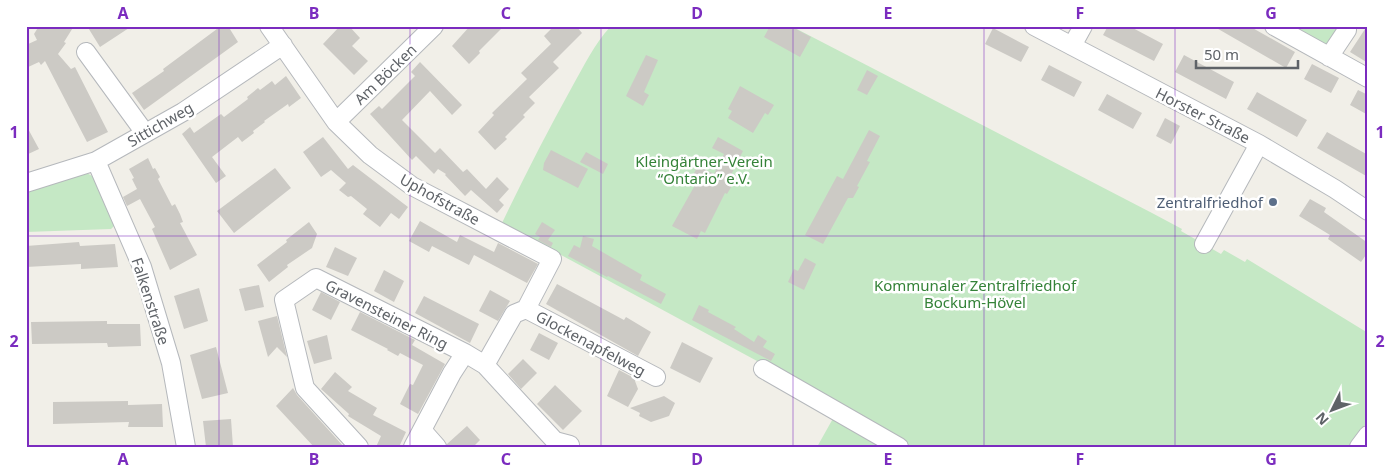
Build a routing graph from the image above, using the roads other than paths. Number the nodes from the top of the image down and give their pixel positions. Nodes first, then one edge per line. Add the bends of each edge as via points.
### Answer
1 (269, 26) edge
2 (434, 26) edge
3 (1034, 26) edge
4 (1082, 26) edge
5 (1274, 26) edge
6 (1346, 26) edge
7 (283, 45) junction
8 (1072, 46) junction
9 (86, 52) dead end
10 (1329, 58) junction
11 (1368, 78) edge
12 (336, 122) junction
13 (145, 133) junction
14 (1259, 144) junction
15 (96, 161) junction
16 (26, 182) edge
17 (1368, 211) edge
18 (1204, 244) dead end
19 (526, 309) junction
20 (465, 353) junction
21 (485, 365) junction
22 (763, 369) dead end
23 (656, 377) dead end
24 (422, 430) junction
25 (1368, 435) edge
26 (570, 445) dead end
27 (186, 447) edge
28 (360, 447) edge
29 (413, 447) edge
30 (437, 447) edge
31 (899, 447) edge
32 (1359, 447) edge

1 - 7 street, Uphofstraße
2 - 12 street, Am Böcken
3 - 8 street, Horster Straße
4 - 8 street
5 - 10 street
6 - 10 street via 1347,30
7 - 12 street, Uphofstraße
7 - 13 street, Sittichweg via 206,98
8 - 14 street, Horster Straße
9 - 13 street
10 - 11 street
12 - 19 street, Uphofstraße via 370,155 412,186 552,259
13 - 15 street, Sittichweg
14 - 17 street, Horster Straße
14 - 18 street
15 - 16 street, Sittichweg
15 - 27 street, Falkenstraße via 142,267 171,363
19 - 21 street via 514,314
19 - 23 street, Glockenapfelweg
20 - 21 street, Gravensteiner Ring
20 - 24 street
20 - 28 street, Gravensteiner Ring via 316,278 284,300 305,388
21 - 26 street, Gravensteiner Ring via 555,441
22 - 31 street
24 - 29 street
24 - 30 street
25 - 32 street

